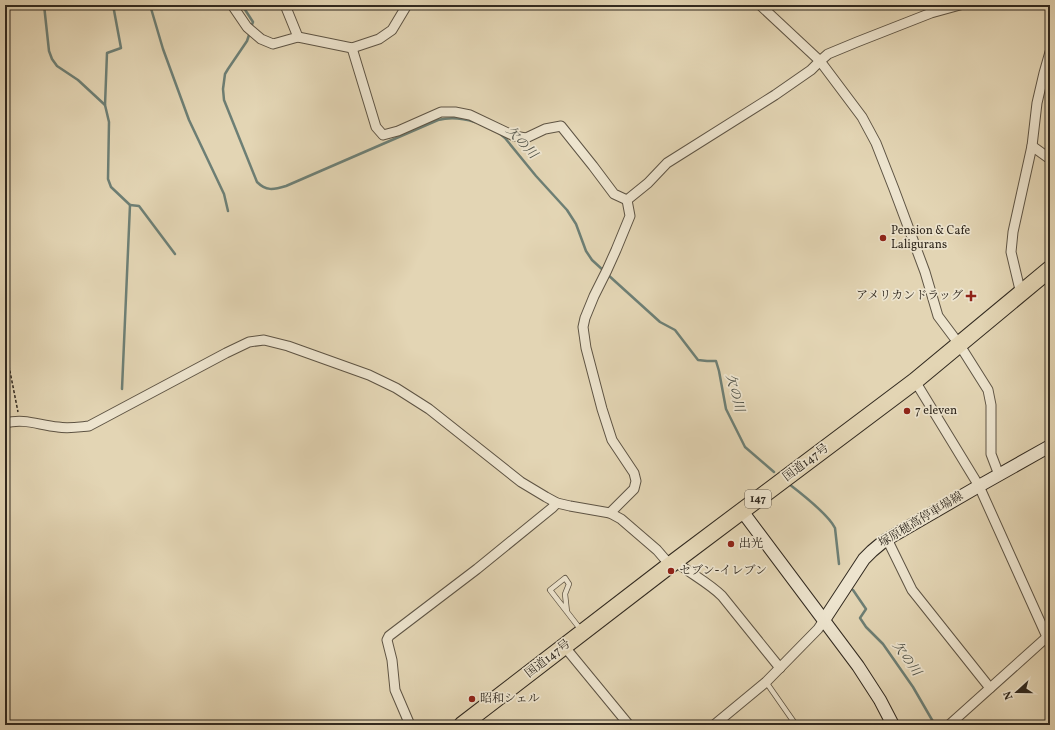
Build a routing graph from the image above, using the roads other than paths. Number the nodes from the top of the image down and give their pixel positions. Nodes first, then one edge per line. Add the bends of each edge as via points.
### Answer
1 (232, 5) edge
2 (285, 5) edge
3 (407, 5) edge
4 (760, 5) edge
5 (959, 5) edge
6 (298, 37) junction
7 (352, 48) junction
8 (1050, 52) edge
9 (820, 61) junction
10 (1032, 146) junction
11 (1050, 159) edge
12 (627, 200) junction
13 (1050, 269) edge
14 (1021, 294) junction
15 (958, 344) junction
16 (915, 380) junction
17 (5, 423) edge
18 (1050, 446) edge
19 (999, 475) junction
20 (979, 486) junction
21 (557, 502) junction
22 (742, 511) junction
23 (610, 513) junction
24 (887, 540) junction
25 (673, 563) junction
26 (567, 612) junction
27 (824, 620) junction
28 (583, 632) junction
29 (1049, 636) edge
30 (564, 646) junction
31 (780, 668) junction
32 (766, 682) junction
33 (990, 688) junction
34 (410, 725) edge
35 (462, 725) edge
36 (629, 725) edge
37 (714, 725) edge
38 (796, 725) edge
39 (893, 725) edge
40 (949, 725) edge

1 - 6 street via 250,30 261,39 273,44
2 - 6 street
3 - 7 street via 392,30 379,39
4 - 9 street
5 - 9 street via 931,13 857,42 828,54
6 - 7 street
7 - 12 street via 376,127 383,135 441,112 470,115 514,136 526,138 545,129 561,126 614,194
8 - 10 street via 1037,103
9 - 12 street via 775,95 667,164
9 - 15 street via 862,117 876,143 922,265 938,316
10 - 11 street
10 - 14 street via 1011,252
12 - 23 street via 630,216 583,327 586,348 612,440 634,473 636,481 634,489
13 - 14 highway, 国道147号 / 147
14 - 15 highway, 国道147号 / 147
15 - 16 highway, 国道147号 / 147
15 - 19 street via 988,390 991,405 991,454
16 - 20 street
16 - 22 highway, 国道147号 / 147
17 - 21 street via 26,421 58,427 89,426 249,342 264,340 370,375 396,388 429,409 521,482
18 - 19 main road, 塚原穂高停車場線
19 - 20 main road, 塚原穂高停車場線
20 - 24 main road, 塚原穂高停車場線
20 - 29 street
21 - 23 street
21 - 34 street via 386,640 392,660 395,690
22 - 25 highway, 国道147号 / 147
22 - 27 main road
23 - 25 street
24 - 27 main road, 塚原穂高停車場線 via 864,559
24 - 33 street via 912,590
25 - 28 highway, 国道147号 / 147
25 - 31 street via 722,596
26 - 26 lane via 550,590 565,578 570,584 565,594
26 - 28 lane
27 - 31 street
27 - 39 main road via 869,682
28 - 30 highway, 国道147号 / 147
29 - 33 street
30 - 35 highway, 国道147号 / 147
30 - 36 street
31 - 32 street
32 - 37 street
32 - 38 lane
33 - 40 street

